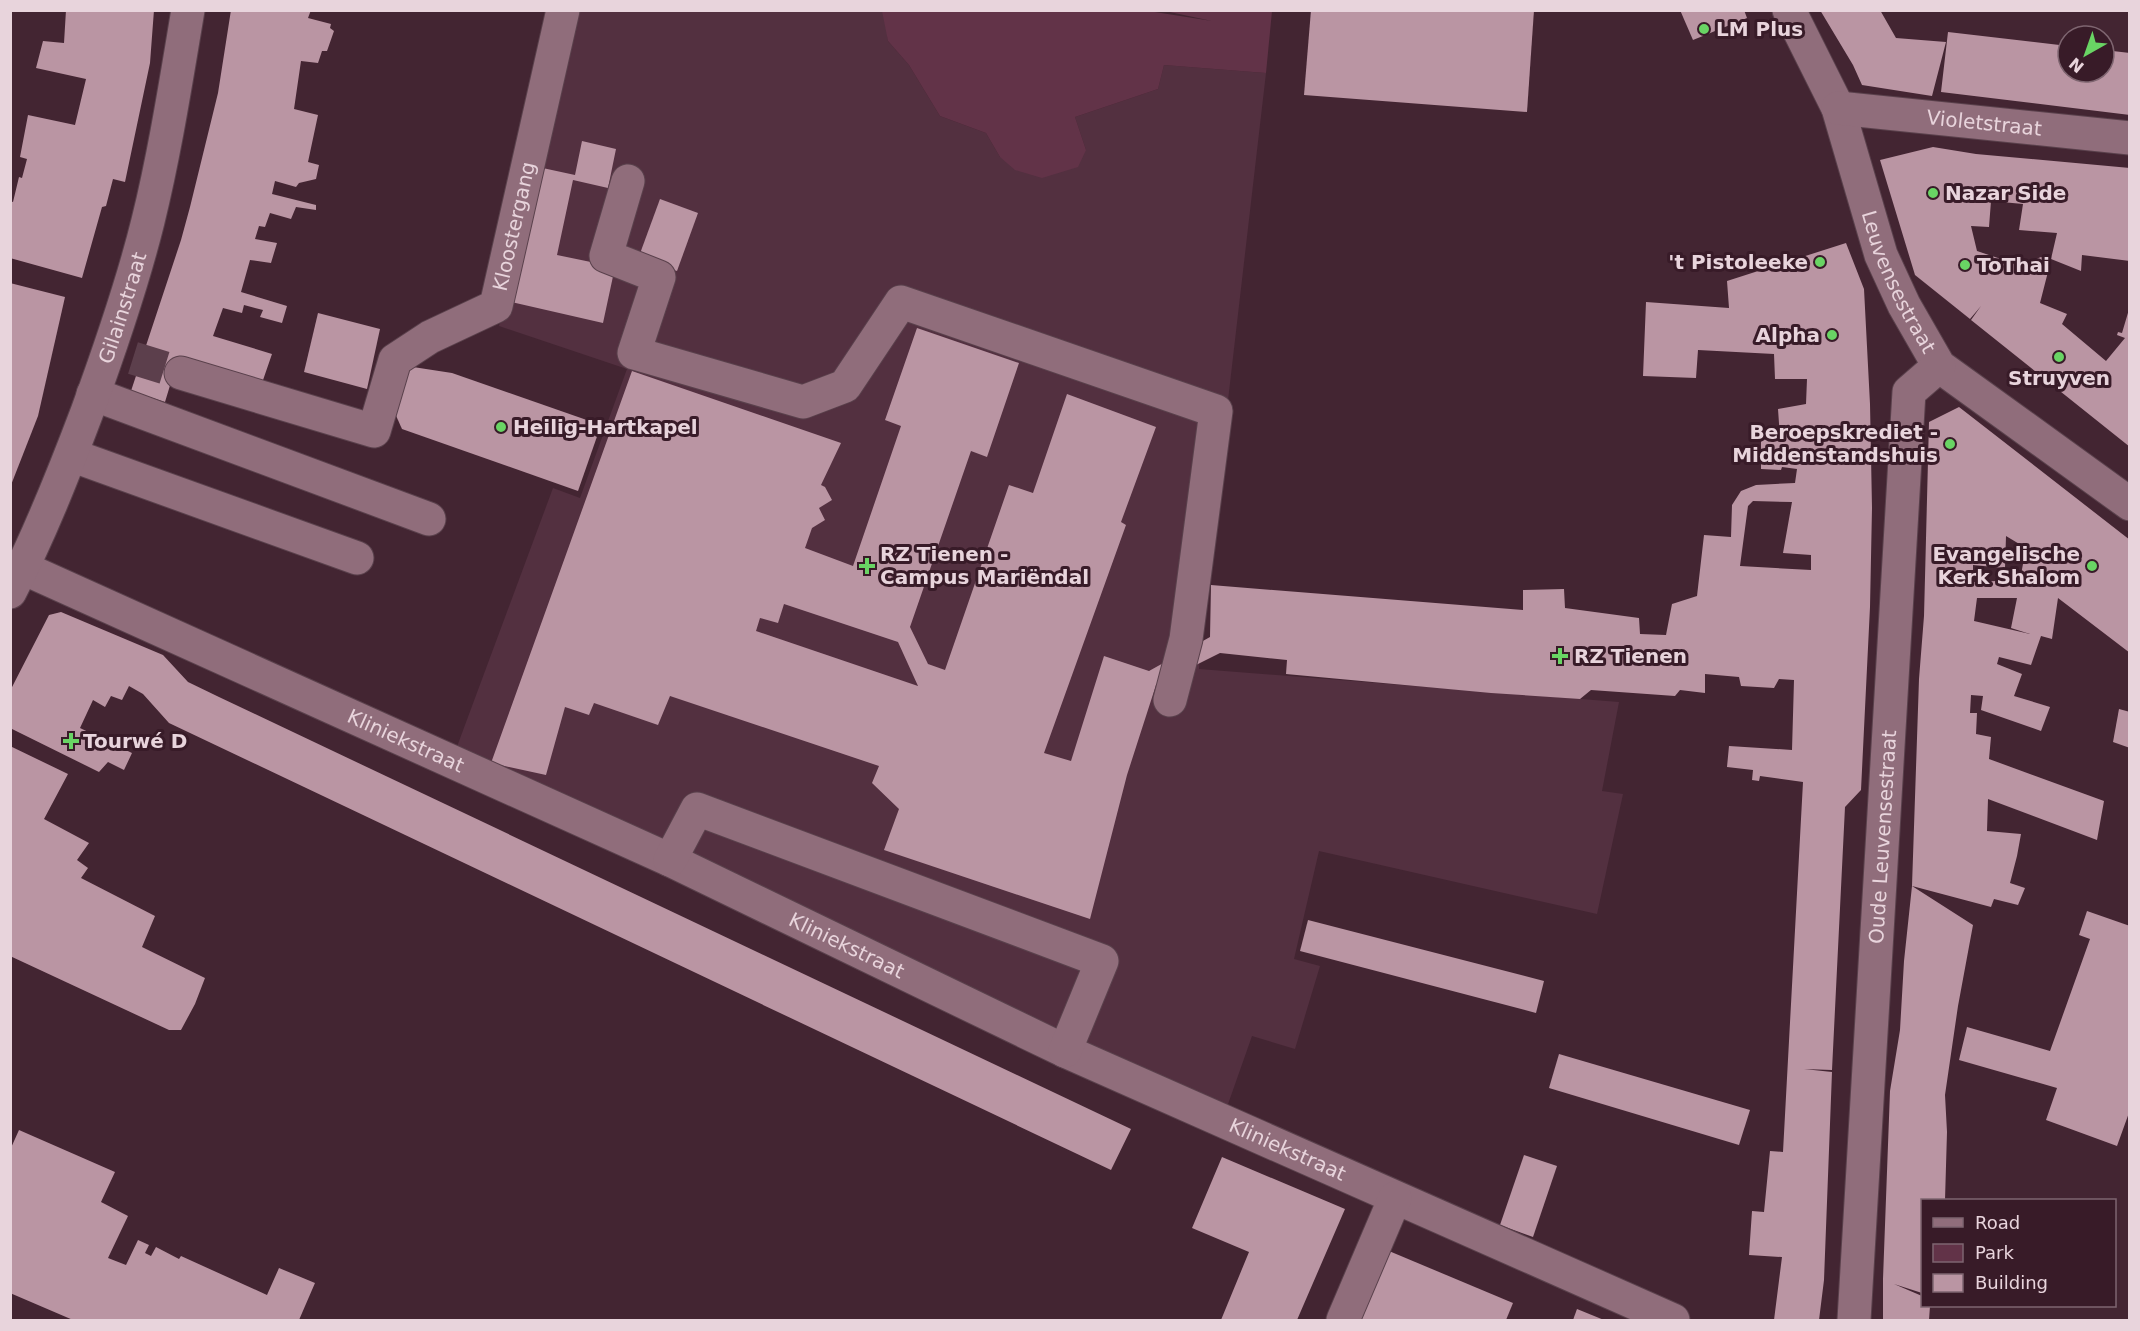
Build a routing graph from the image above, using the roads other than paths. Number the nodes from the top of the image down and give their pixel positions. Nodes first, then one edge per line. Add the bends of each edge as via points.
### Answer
1 (188, 10) edge
2 (563, 10) edge
3 (1789, 10) edge
4 (1838, 108) junction
5 (2130, 138) edge
6 (628, 181) dead end
7 (1939, 366) junction
8 (181, 373) tunnel mouth
9 (93, 394) junction
10 (71, 455) junction
11 (2130, 504) edge
12 (429, 519) dead end
13 (357, 558) dead end
14 (17, 580) edge
15 (1170, 700) dead end
16 (670, 860) junction
17 (1065, 1052) junction
18 (1395, 1198) junction
19 (1343, 1320) edge
20 (1673, 1320) edge
21 (1854, 1320) edge

1 - 9 street, Gilainstraat via 169,124 121,354
2 - 8 street, Kloostergang via 496,306 430,337 395,360 374,431
3 - 4 street, Leuvensestraat
4 - 5 street, Violetstraat
4 - 7 street, Leuvensestraat via 1881,255
6 - 15 street via 606,256 659,277 634,353 803,402 845,386 901,302 1216,411 1186,639
7 - 11 street, Leuvensestraat
7 - 21 street, Oude Leuvensestraat via 1909,392
9 - 10 street, Gilainstraat
9 - 12 street
10 - 13 street
10 - 14 street, Gilainstraat
14 - 16 street, Kliniekstraat
16 - 17 street, Kliniekstraat
16 - 17 street via 697,809 1102,961
17 - 18 street, Kliniekstraat
18 - 19 street
18 - 20 street, Kliniekstraat

